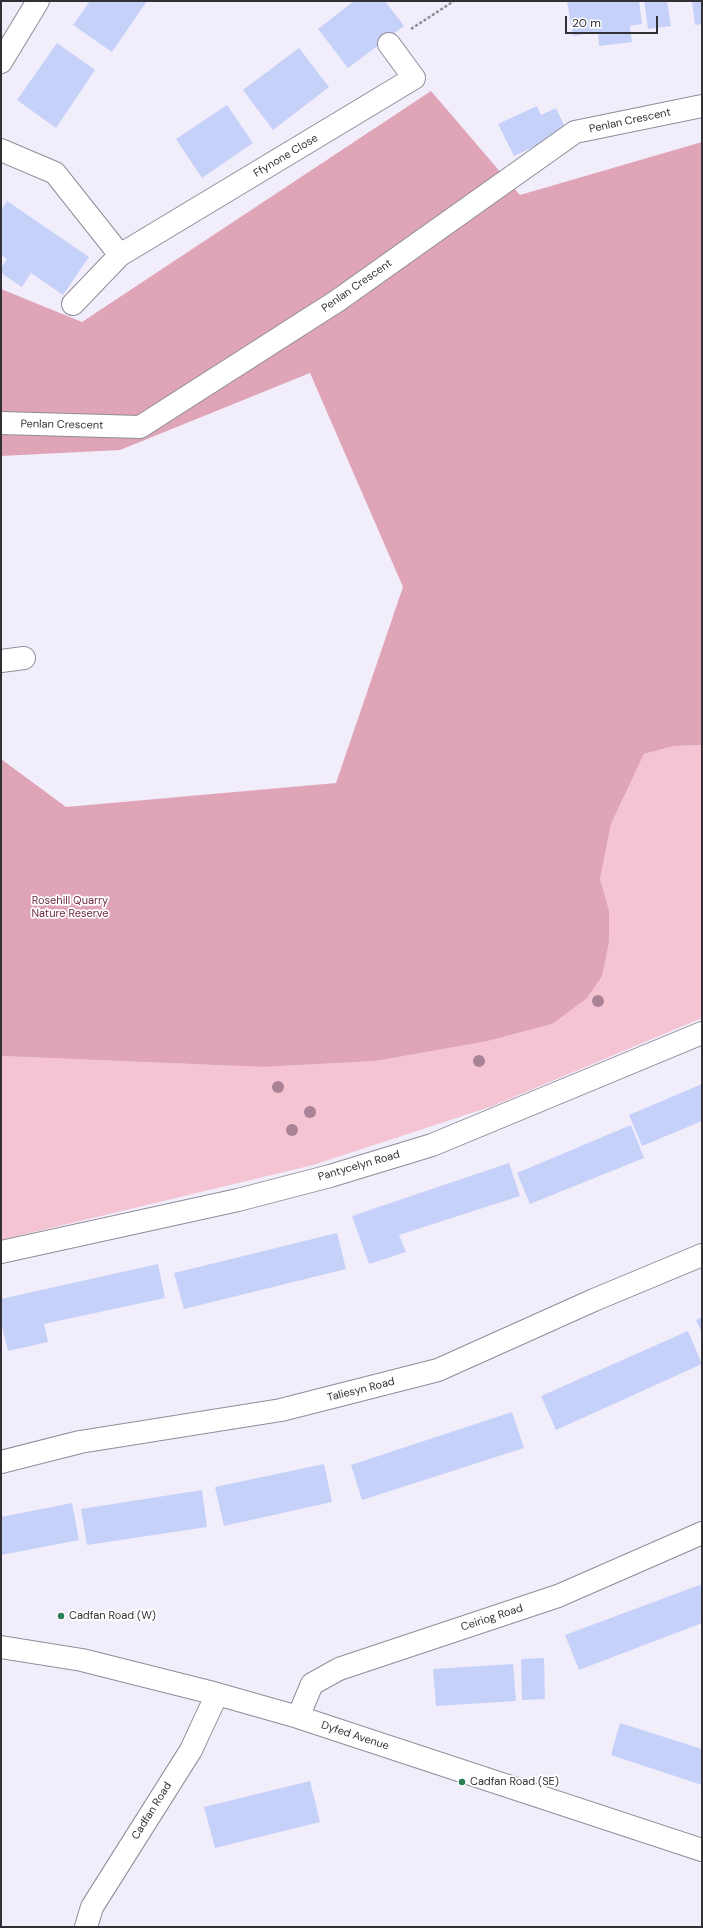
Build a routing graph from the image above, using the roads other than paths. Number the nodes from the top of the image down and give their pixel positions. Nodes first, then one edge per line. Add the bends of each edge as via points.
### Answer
1 (38, 1) edge
2 (389, 44) road end
3 (1, 62) edge
4 (702, 106) edge
5 (1, 150) edge
6 (120, 255) junction
7 (73, 304) dead end
8 (1, 423) edge
9 (24, 658) dead end
10 (1, 661) edge
11 (702, 1033) edge
12 (1, 1252) edge
13 (702, 1254) edge
14 (1, 1462) edge
15 (702, 1533) edge
16 (1, 1647) edge
17 (217, 1694) junction
18 (298, 1717) junction
19 (702, 1850) edge
20 (86, 1927) edge

1 - 3 street
2 - 6 street, Ffynone Close via 414,78
4 - 8 street, Penlan Crescent via 575,132 337,301 140,427
5 - 6 street via 55,172
6 - 7 street, Ffynone Close
9 - 10 street
11 - 12 street, Pantycelyn Road via 432,1145 330,1176 238,1200
13 - 14 street, Taliesyn Road via 438,1370 281,1410 80,1442
15 - 18 street, Ceiriog Road via 558,1596 338,1669 312,1684
16 - 17 street, Dyfed Avenue via 82,1660
17 - 18 street, Dyfed Avenue
17 - 20 street, Cadfan Road via 191,1750 92,1908
18 - 19 street, Dyfed Avenue

